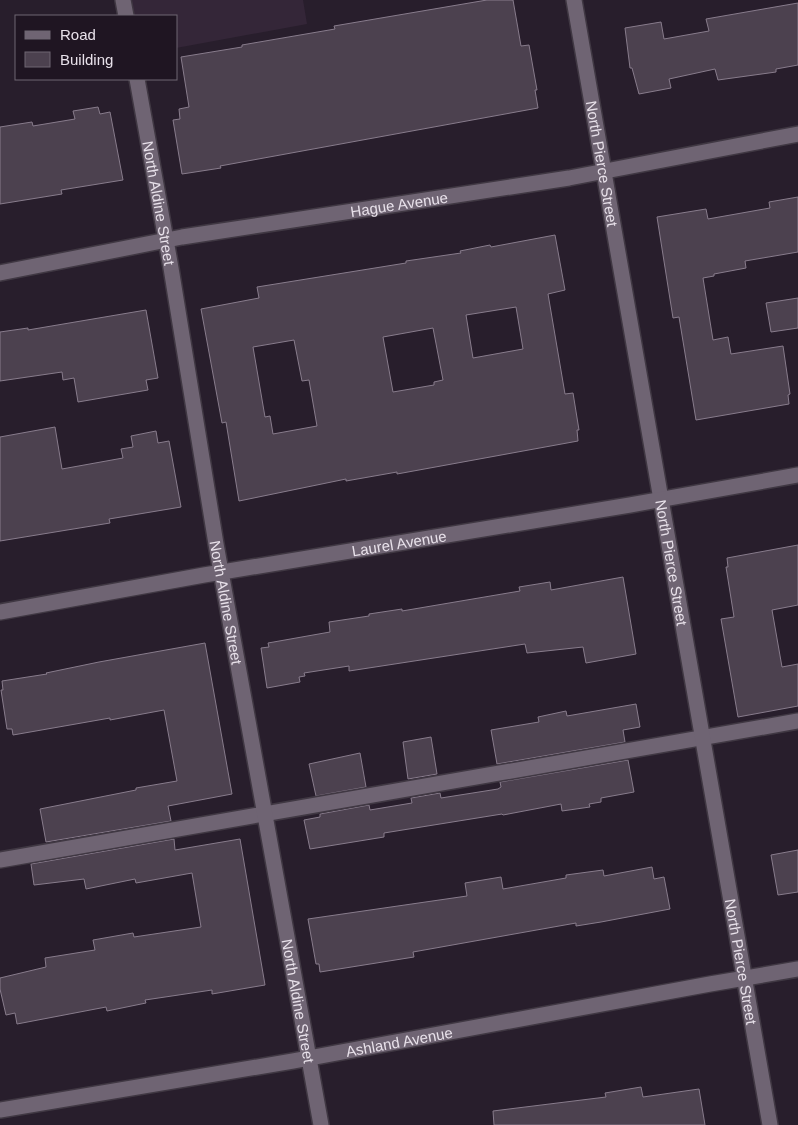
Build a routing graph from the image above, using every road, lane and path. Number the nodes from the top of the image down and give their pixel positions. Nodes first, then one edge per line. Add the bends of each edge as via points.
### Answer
1 (124, 0) edge
2 (574, 0) edge
3 (126, 15) edge
4 (137, 80) edge
5 (798, 134) edge
6 (604, 172) junction
7 (165, 241) junction
8 (0, 273) edge
9 (798, 475) edge
10 (662, 500) junction
11 (222, 572) junction
12 (0, 612) edge
13 (798, 721) edge
14 (703, 738) junction
15 (266, 814) junction
16 (0, 860) edge
17 (798, 970) edge
18 (743, 978) junction
19 (309, 1058) junction
20 (0, 1110) edge
21 (321, 1125) edge
22 (770, 1125) edge

1 - 3 street
2 - 6 street, North Pierce Street
4 - 7 street, North Aldine Street
5 - 6 street, Hague Avenue
6 - 7 street, Hague Avenue
6 - 10 street, North Pierce Street
7 - 8 street, Hague Avenue
7 - 11 street, North Aldine Street
9 - 10 street, Laurel Avenue
10 - 11 street, Laurel Avenue
10 - 14 street, North Pierce Street
11 - 12 street, Laurel Avenue
11 - 15 street, North Aldine Street
13 - 14 street
14 - 15 street
14 - 18 street, North Pierce Street
15 - 16 street
15 - 19 street, North Aldine Street
17 - 18 street, Ashland Avenue
18 - 19 street, Ashland Avenue
18 - 22 street, North Pierce Street
19 - 20 street, Ashland Avenue
19 - 21 street, North Aldine Street

